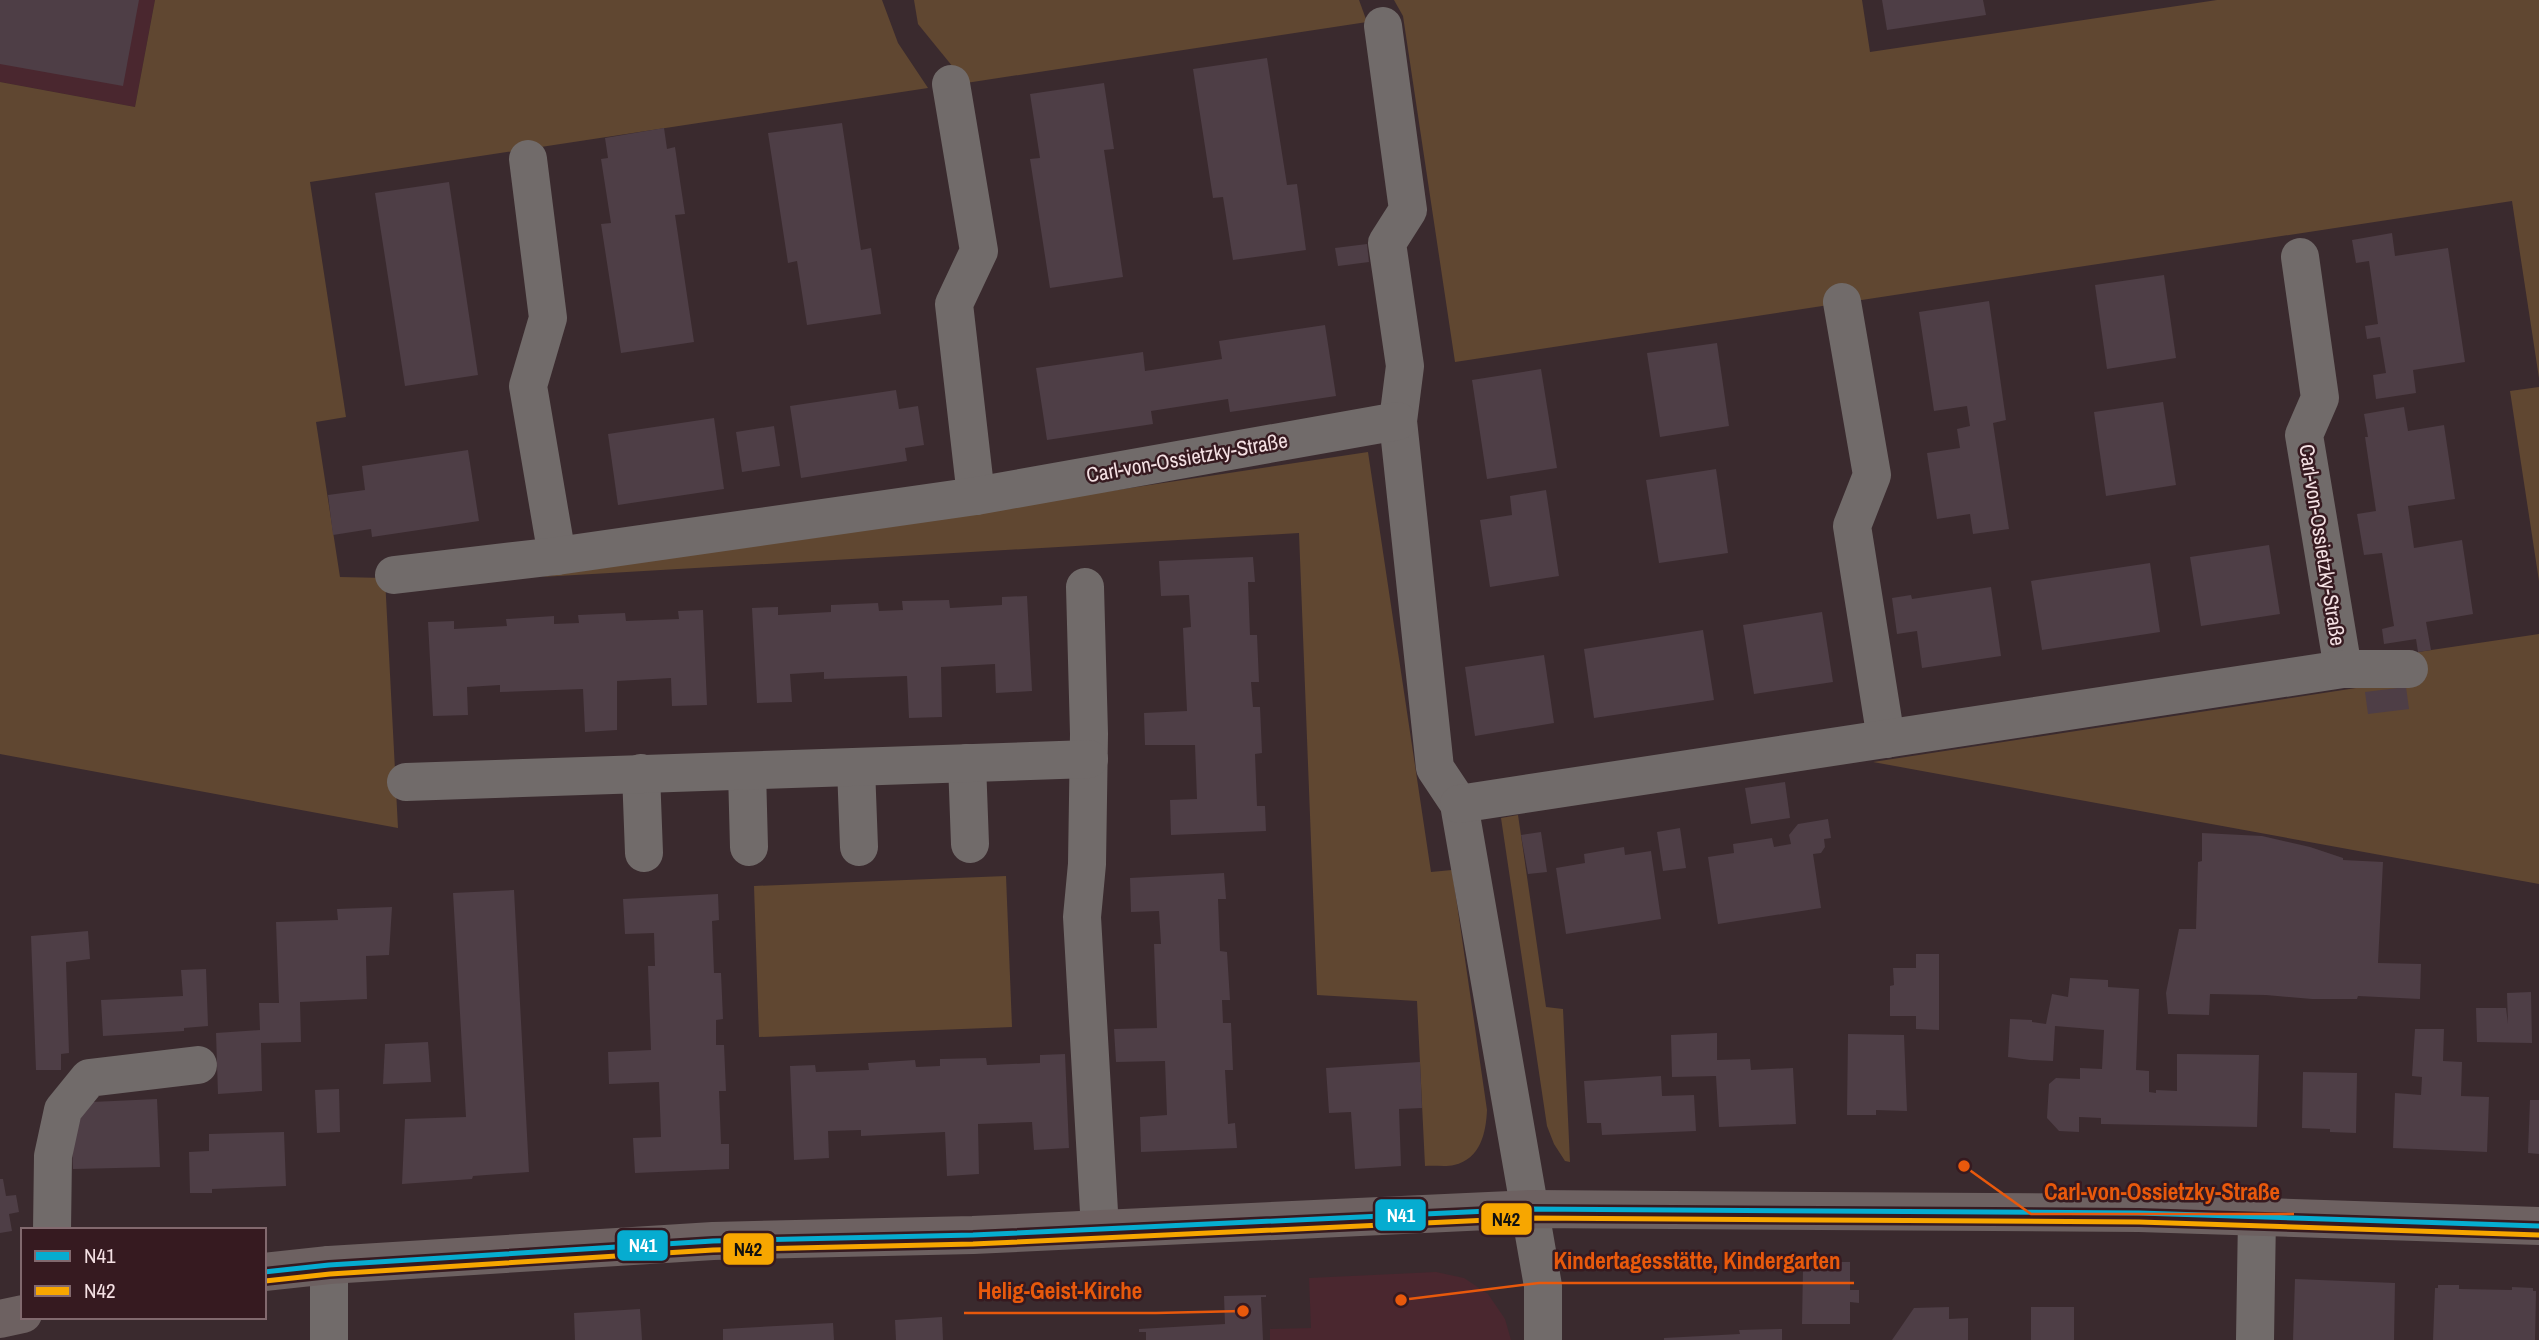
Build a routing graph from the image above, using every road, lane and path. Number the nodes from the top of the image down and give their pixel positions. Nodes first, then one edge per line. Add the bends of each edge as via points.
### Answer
1 (1383, 26) dead end
2 (951, 85) dead end
3 (528, 159) dead end
4 (2301, 257) dead end
5 (1842, 302) dead end
6 (1398, 421) junction
7 (976, 496) junction
8 (557, 556) junction
9 (394, 575) dead end
10 (1085, 587) dead end
11 (2343, 669) junction
12 (2409, 669) dead end
13 (1886, 739) junction
14 (1088, 760) junction
15 (967, 763) junction
16 (856, 767) junction
17 (747, 771) junction
18 (641, 773) junction
19 (406, 782) dead end
20 (1459, 804) junction
21 (970, 844) dead end
22 (748, 847) dead end
23 (859, 848) dead end
24 (644, 853) dead end
25 (198, 1065) dead end
26 (1530, 1209) junction
27 (2257, 1217) junction
28 (2539, 1226) edge
29 (52, 1228) edge
30 (1100, 1228) junction
31 (329, 1265) junction
32 (266, 1272) edge
33 (21, 1314) edge
34 (0, 1319) edge
35 (329, 1340) edge
36 (1543, 1340) edge
37 (2255, 1340) edge

1 - 6 street via 1408,209 1387,243 1405,366
2 - 7 street via 979,251 954,304
3 - 8 street via 548,318 528,386
4 - 11 street, Carl-von-Ossietzky-Straße via 2320,398 2304,435
5 - 13 street via 1872,475 1852,526
6 - 7 street, Carl-von-Ossietzky-Straße
6 - 20 street via 1435,768
7 - 8 street, Carl-von-Ossietzky-Straße
8 - 9 street, Carl-von-Ossietzky-Straße
10 - 14 street
11 - 12 street, Carl-von-Ossietzky-Straße
11 - 13 street, Carl-von-Ossietzky-Straße
13 - 20 street, Carl-von-Ossietzky-Straße
14 - 15 street
14 - 30 street via 1082,916
15 - 16 street
15 - 21 street
16 - 17 street
16 - 23 street
17 - 18 street
17 - 22 street
18 - 19 street
18 - 24 street
20 - 26 street
25 - 29 street via 89,1078 63,1110 53,1156
26 - 27 main road
26 - 30 main road
26 - 36 street via 1543,1286
27 - 28 main road
27 - 37 street
30 - 31 main road via 713,1241
31 - 32 main road
31 - 35 street
33 - 34 main road

